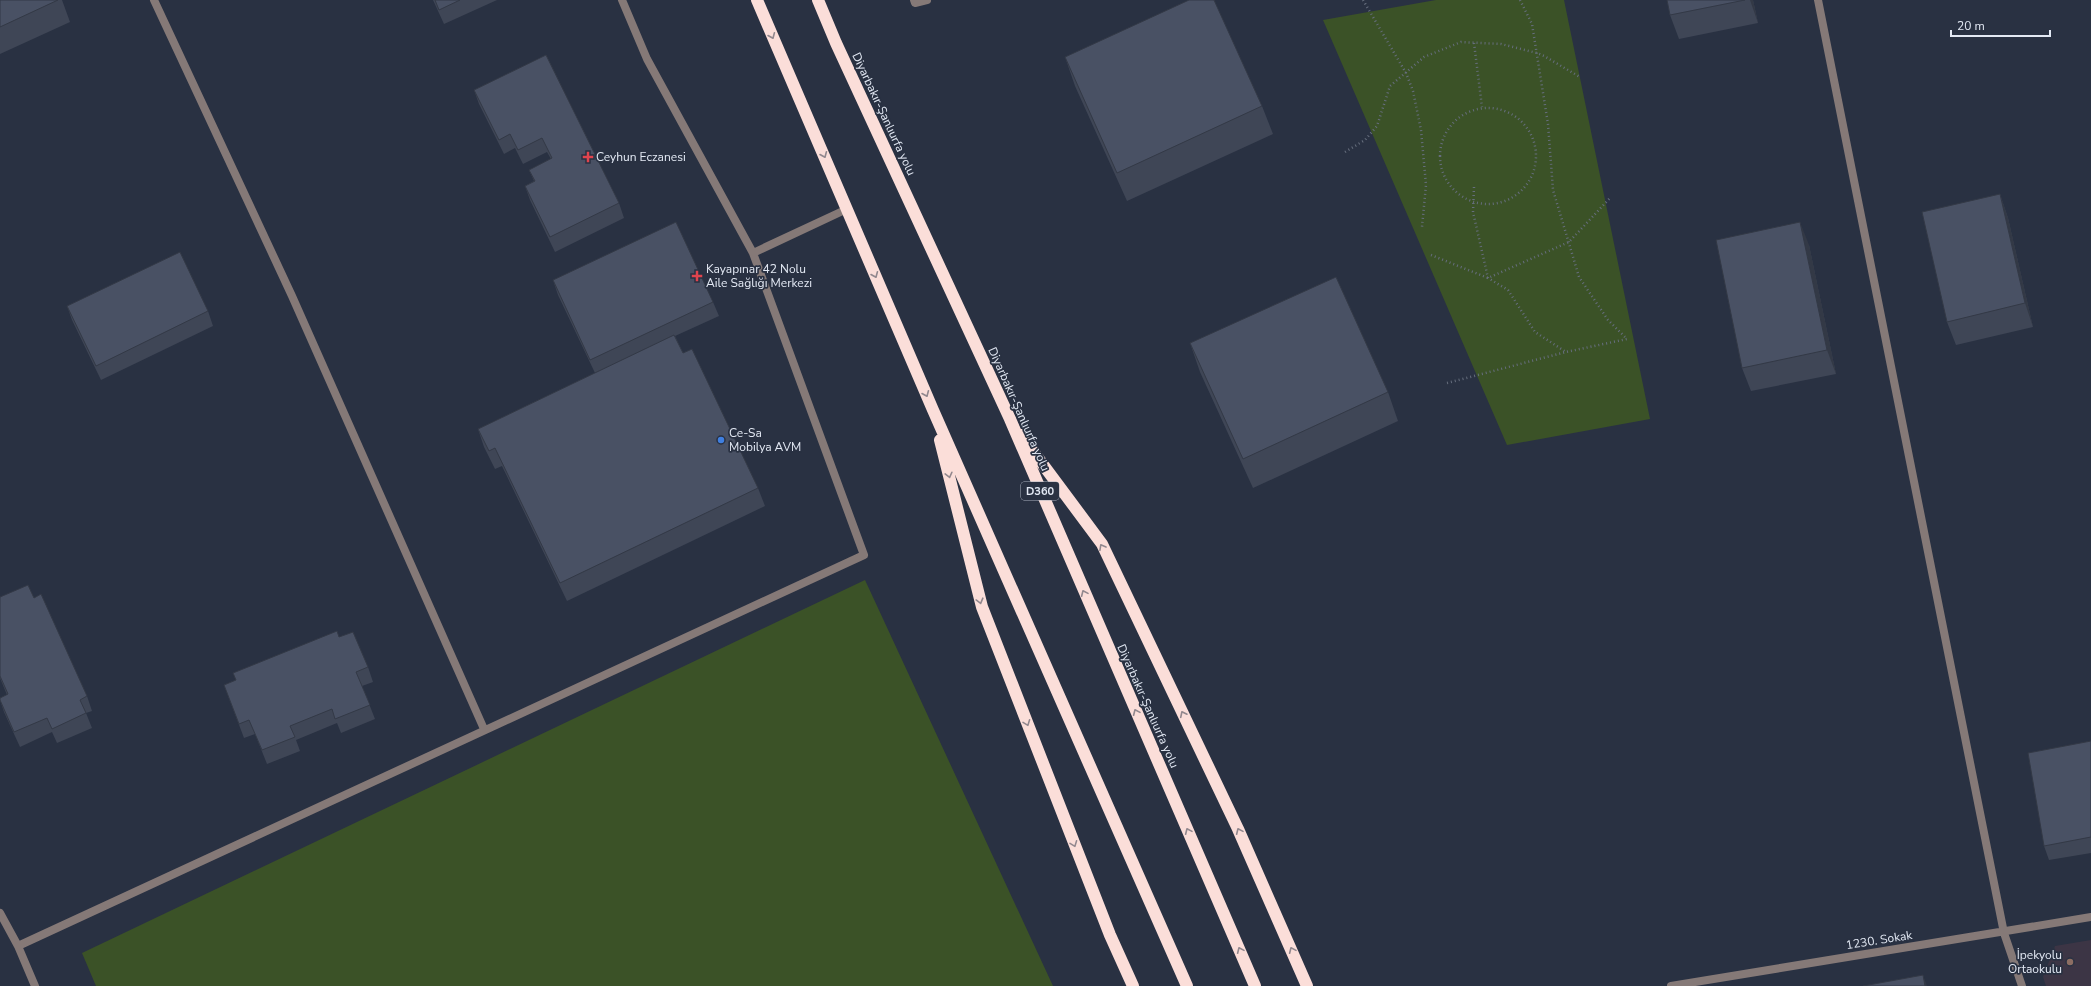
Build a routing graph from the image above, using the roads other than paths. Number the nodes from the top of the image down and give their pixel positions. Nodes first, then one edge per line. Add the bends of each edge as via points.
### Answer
1 (154, 0) edge
2 (622, 0) edge
3 (757, 0) edge
4 (818, 0) edge
5 (914, 0) edge
6 (927, 0) edge
7 (1818, 0) edge
8 (847, 210) junction
9 (753, 253) junction
10 (933, 410) junction
11 (1010, 419) junction
12 (484, 729) junction
13 (0, 913) edge
14 (2091, 917) edge
15 (2004, 933) junction
16 (18, 946) junction
17 (35, 986) edge
18 (1133, 986) edge
19 (1187, 986) edge
20 (1255, 986) edge
21 (1307, 986) edge
22 (1671, 986) edge
23 (2022, 986) edge

1 - 12 street via 292,296
2 - 9 street via 647,59
3 -> 8 highway
4 - 11 highway, Diyarbakır-Şanlıurfa yolu / D360
5 - 6 street via 915,3
7 - 15 street
8 - 9 street
8 -> 10 highway
9 - 12 street via 864,555
10 -> 18 highway via 982,607 1110,935
10 - 19 highway
20 -> 11 highway, Diyarbakır-Şanlıurfa yolu / D360
21 -> 11 highway via 1238,828 1102,544
12 - 16 street
13 - 16 street
14 - 15 street, 1230. Sokak
15 - 22 street, 1230. Sokak
15 - 23 street
16 - 17 street

